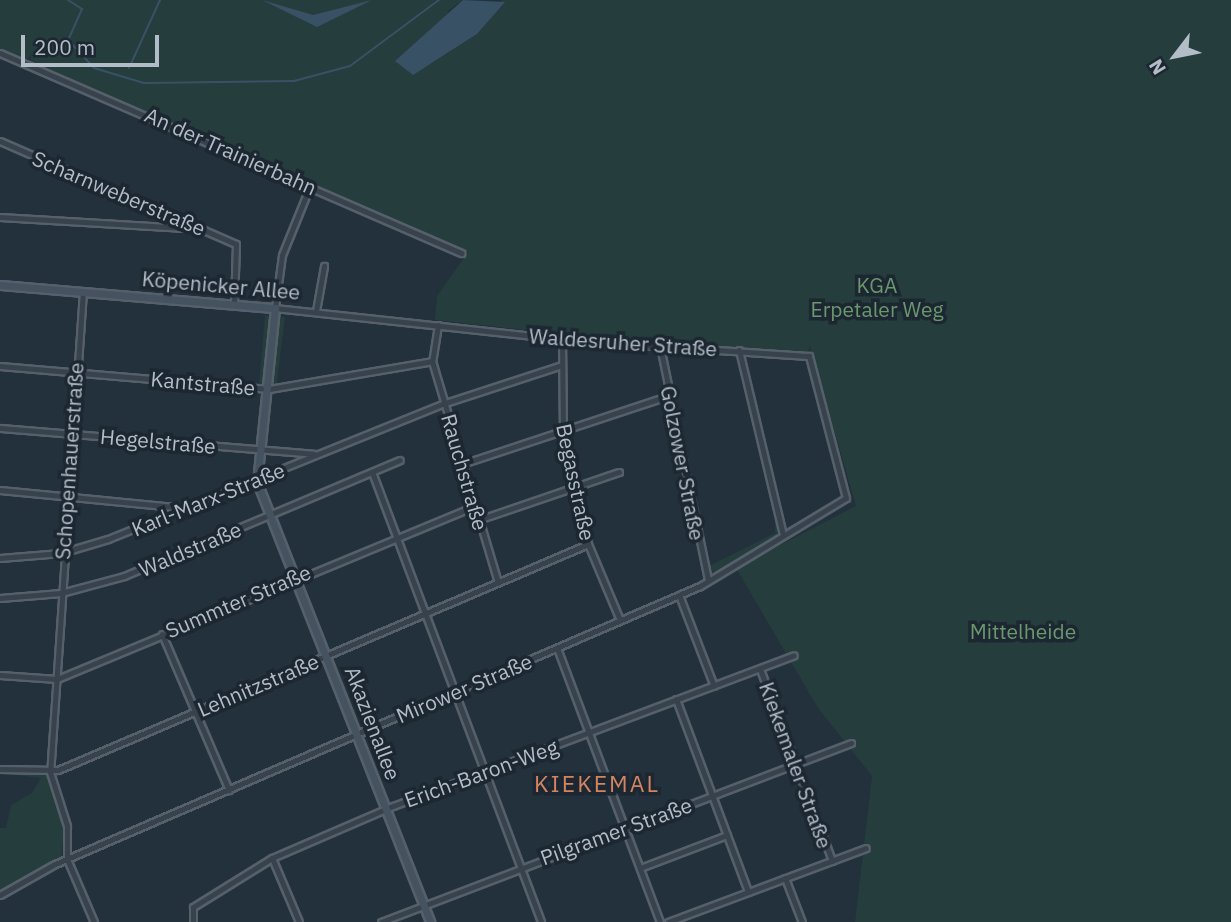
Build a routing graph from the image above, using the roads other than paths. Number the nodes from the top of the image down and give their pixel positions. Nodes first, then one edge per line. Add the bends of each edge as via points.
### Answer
1 (0, 52) edge
2 (0, 141) edge
3 (310, 186) junction
4 (0, 217) edge
5 (202, 229) junction
6 (461, 253) dead end
7 (324, 266) dead end
8 (0, 285) edge
9 (83, 291) junction
10 (234, 304) junction
11 (275, 308) junction
12 (316, 311) junction
13 (438, 325) junction
14 (562, 338) junction
15 (660, 346) junction
16 (739, 350) junction
17 (432, 361) junction
18 (0, 366) edge
19 (559, 366) junction
20 (76, 373) junction
21 (270, 389) junction
22 (671, 395) junction
23 (445, 403) junction
24 (0, 428) edge
25 (563, 429) junction
26 (71, 434) junction
27 (261, 450) junction
28 (316, 454) junction
29 (400, 460) dead end
30 (462, 464) junction
31 (372, 472) junction
32 (619, 472) dead end
33 (257, 478) junction
34 (575, 486) junction
35 (0, 490) edge
36 (66, 496) junction
37 (844, 502) joint
38 (474, 506) junction
39 (182, 508) junction
40 (271, 515) junction
41 (478, 520) junction
42 (396, 534) junction
43 (783, 535) junction
44 (588, 544) junction
45 (61, 553) junction
46 (0, 558) edge
47 (297, 577) junction
48 (708, 580) junction
49 (498, 582) junction
50 (61, 593) junction
51 (679, 595) junction
52 (0, 598) edge
53 (425, 613) junction
54 (620, 620) junction
55 (162, 634) junction
56 (558, 648) junction
57 (328, 655) junction
58 (794, 655) dead end
59 (760, 669) junction
60 (0, 675) edge
61 (57, 679) junction
62 (713, 686) junction
63 (455, 692) junction
64 (676, 699) junction
65 (195, 712) junction
66 (590, 732) junction
67 (359, 733) junction
68 (851, 743) dead end
69 (796, 765) junction
70 (0, 769) edge
71 (50, 772) junction
72 (485, 772) junction
73 (229, 790) junction
74 (712, 795) junction
75 (387, 808) junction
76 (625, 827) junction
77 (727, 835) junction
78 (866, 848) dead end
79 (272, 858) junction
80 (66, 859) junction
81 (832, 861) junction
82 (520, 866) junction
83 (640, 868) junction
84 (785, 878) junction
85 (748, 892) junction
86 (0, 895) edge
87 (424, 904) junction
88 (93, 922) edge
89 (193, 922) edge
90 (299, 922) edge
91 (381, 922) edge
92 (430, 922) edge
93 (541, 922) edge
94 (660, 922) edge
95 (668, 922) edge
96 (802, 922) edge

1 - 3 street, An der Trainierbahn
2 - 5 street, Scharnweberstraße
3 - 6 street, An der Trainierbahn
3 - 11 street via 282,255
4 - 5 street
5 - 10 street, Scharnweberstraße via 237,246
7 - 12 street
8 - 9 street, Köpenicker Allee
9 - 10 street, Köpenicker Allee
9 - 20 street, Schopenhauerstraße
10 - 11 street, Köpenicker Allee
11 - 12 street, Köpenicker Allee
11 - 21 street
12 - 13 street, Köpenicker Allee
13 - 14 street, Waldesruher Straße
13 - 17 street, Rauchstraße
14 - 15 street, Waldesruher Straße
14 - 19 street, Begasstraße
15 - 16 street, Waldesruher Straße
15 - 22 street, Golzower Straße
16 - 37 street, Waldesruher Straße via 809,356 841,467
16 - 43 street
17 - 21 street, Kantstraße
17 - 23 street, Rauchstraße
18 - 20 street, Kantstraße
19 - 23 street, Karl-Marx-Straße
19 - 25 street, Begasstraße
20 - 21 street, Kantstraße
20 - 26 street, Schopenhauerstraße
21 - 27 street
22 - 25 street
22 - 48 street, Golzower Straße
23 - 28 street, Karl-Marx-Straße
23 - 30 street, Rauchstraße
24 - 26 street, Hegelstraße
25 - 30 street
25 - 34 street, Begasstraße
26 - 27 street, Hegelstraße
26 - 36 street, Schopenhauerstraße
27 - 28 street, Hegelstraße
27 - 33 street
28 - 33 street, Karl-Marx-Straße
29 - 31 street, Waldstraße
30 - 38 street, Rauchstraße
31 - 40 street, Waldstraße
31 - 42 street
32 - 34 street
33 - 39 street, Karl-Marx-Straße
33 - 40 street, Akazienallee
34 - 41 street
34 - 44 street, Begasstraße
35 - 36 street
36 - 39 street
36 - 45 street, Schopenhauerstraße
37 - 43 street, Mirower Straße
38 - 41 street, Rauchstraße
38 - 42 street, Summter Straße
39 - 45 street, Karl-Marx-Straße
40 - 47 street, Akazienallee
40 - 50 street, Waldstraße via 124,576
41 - 49 street, Rauchstraße
42 - 47 street, Summter Straße
42 - 53 street
43 - 48 street, Mirower Straße
44 - 49 street, Lehnitzstraße
44 - 54 street, Begasstraße
45 - 46 street, Karl-Marx-Straße
45 - 50 street, Schopenhauerstraße
47 - 55 street, Summter Straße
47 - 57 street, Akazienallee
48 - 51 street, Mirower Straße
49 - 53 street, Lehnitzstraße
50 - 52 street, Waldstraße
50 - 61 street, Schopenhauerstraße
51 - 54 street, Mirower Straße
51 - 62 street
53 - 57 street, Lehnitzstraße
53 - 63 street
54 - 56 street, Mirower Straße
55 - 61 street, Summter Straße
55 - 65 street
56 - 63 street, Mirower Straße
56 - 66 street
57 - 65 street, Lehnitzstraße
57 - 67 street, Akazienallee
58 - 59 street, Erich-Baron-Weg
59 - 62 street, Erich-Baron-Weg
59 - 69 street, Kiekemaler Straße
60 - 61 street, Summter Straße
61 - 71 street, Schopenhauerstraße
62 - 64 street, Erich-Baron-Weg
63 - 67 street, Mirower Straße
63 - 72 street
64 - 66 street, Erich-Baron-Weg
64 - 74 street
65 - 71 street, Lehnitzstraße
65 - 73 street
66 - 72 street, Erich-Baron-Weg
66 - 76 street
67 - 73 street, Mirower Straße
67 - 75 street, Akazienallee
68 - 69 street, Pilgramer Straße
69 - 74 street, Pilgramer Straße
69 - 81 street, Kiekemaler Straße
70 - 71 street, Lehnitzstraße
71 - 80 street via 67,826
72 - 75 street, Erich-Baron-Weg
72 - 82 street
73 - 80 street, Mirower Straße
74 - 76 street, Pilgramer Straße
74 - 77 street
75 - 79 street, Erich-Baron-Weg
75 - 87 street, Akazienallee
76 - 82 street, Pilgramer Straße
76 - 83 street
77 - 83 street
77 - 85 street
78 - 81 street
79 - 89 street, Erich-Baron-Weg via 193,907
79 - 90 street
80 - 86 street, Mirower Straße
80 - 88 street
81 - 84 street
82 - 87 street, Pilgramer Straße
82 - 93 street
83 - 94 street
84 - 85 street
84 - 96 street
85 - 95 street
87 - 91 street, Pilgramer Straße
87 - 92 street, Akazienallee

